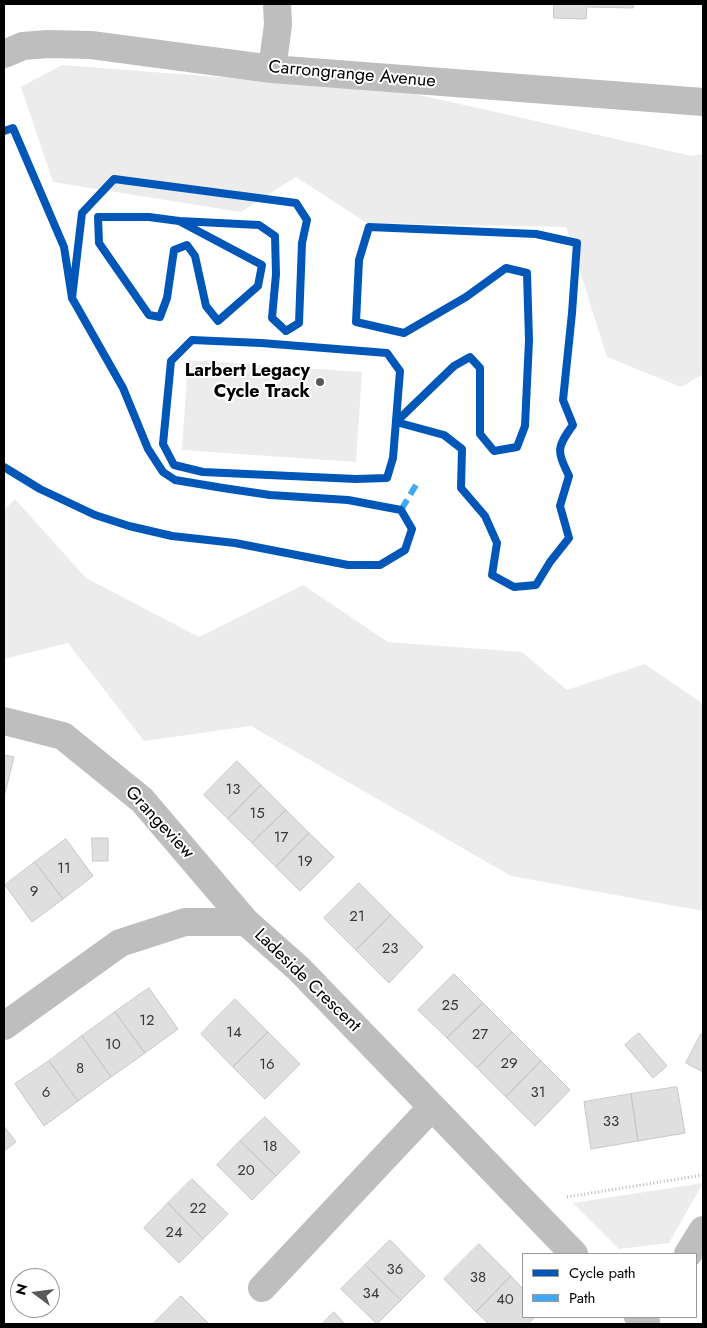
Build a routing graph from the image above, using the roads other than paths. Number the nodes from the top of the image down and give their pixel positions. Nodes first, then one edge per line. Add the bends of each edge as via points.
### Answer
1 (277, 4) edge
2 (4, 54) edge
3 (272, 69) junction
4 (703, 102) edge
5 (4, 721) edge
6 (246, 922) junction
7 (4, 1026) edge
8 (432, 1107) junction
9 (703, 1230) edge
10 (573, 1253) edge
11 (689, 1253) edge
12 (262, 1288) dead end

1 - 3 street via 278,25
2 - 3 street, Carrongrange Avenue via 23,46 91,46
3 - 4 street, Carrongrange Avenue
5 - 6 street, Grangeview via 63,736 142,800
6 - 7 street, Ladeside Crescent via 185,922 120,943
6 - 8 street, Ladeside Crescent via 299,968
8 - 10 street, Ladeside Crescent
8 - 12 street
9 - 11 street

